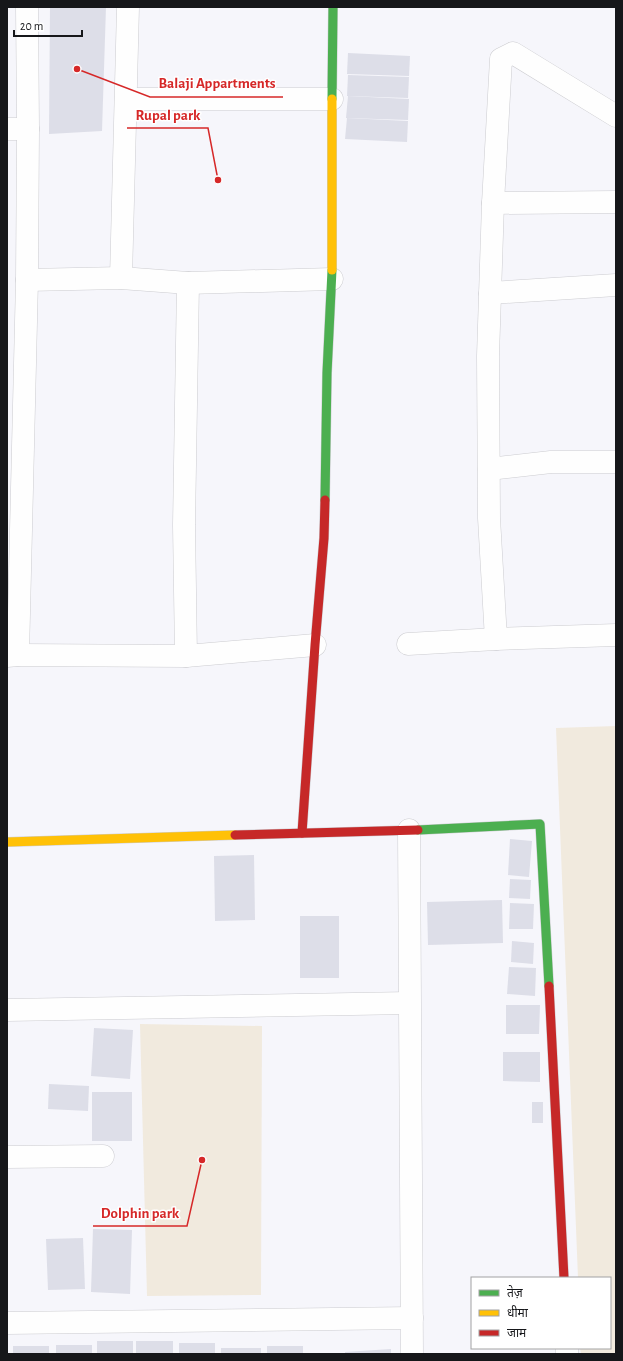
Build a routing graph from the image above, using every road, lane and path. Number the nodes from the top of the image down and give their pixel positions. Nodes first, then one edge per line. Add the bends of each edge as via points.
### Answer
1 (27, 7) edge
2 (128, 7) edge
3 (333, 7) edge
4 (126, 99) junction
5 (332, 99) junction
6 (616, 116) edge
7 (7, 129) edge
8 (28, 129) junction
9 (493, 202) junction
10 (616, 202) edge
11 (121, 278) junction
12 (332, 279) junction
13 (26, 280) junction
14 (188, 283) junction
15 (616, 285) edge
16 (490, 293) junction
17 (616, 462) edge
18 (489, 469) junction
19 (616, 635) edge
20 (496, 639) junction
21 (408, 644) dead end
22 (315, 645) junction
23 (12, 655) edge
24 (186, 656) junction
25 (409, 830) junction
26 (302, 833) junction
27 (7, 842) edge
28 (409, 1004) junction
29 (7, 1010) edge
30 (103, 1156) dead end
31 (7, 1157) edge
32 (564, 1277) edge
33 (412, 1318) junction
34 (7, 1323) edge
35 (412, 1354) edge

1 - 8 street
2 - 4 street
3 - 5 street
4 - 5 street
4 - 11 street
5 - 12 street
6 - 9 street via 513,53 501,60
7 - 8 street
8 - 13 street
9 - 10 street
9 - 16 street
11 - 13 street
11 - 14 street
12 - 14 street
12 - 22 street via 327,372 324,538
13 - 23 street
14 - 24 street via 184,525
15 - 16 street
16 - 18 street
17 - 18 street via 551,462
18 - 20 street via 489,518
19 - 20 street
20 - 21 street
22 - 24 street
22 - 26 street
23 - 24 street
25 - 26 street
25 - 28 street
25 - 32 street via 540,824
26 - 27 street
28 - 29 street
28 - 33 street
30 - 31 street
33 - 34 street
33 - 35 street

